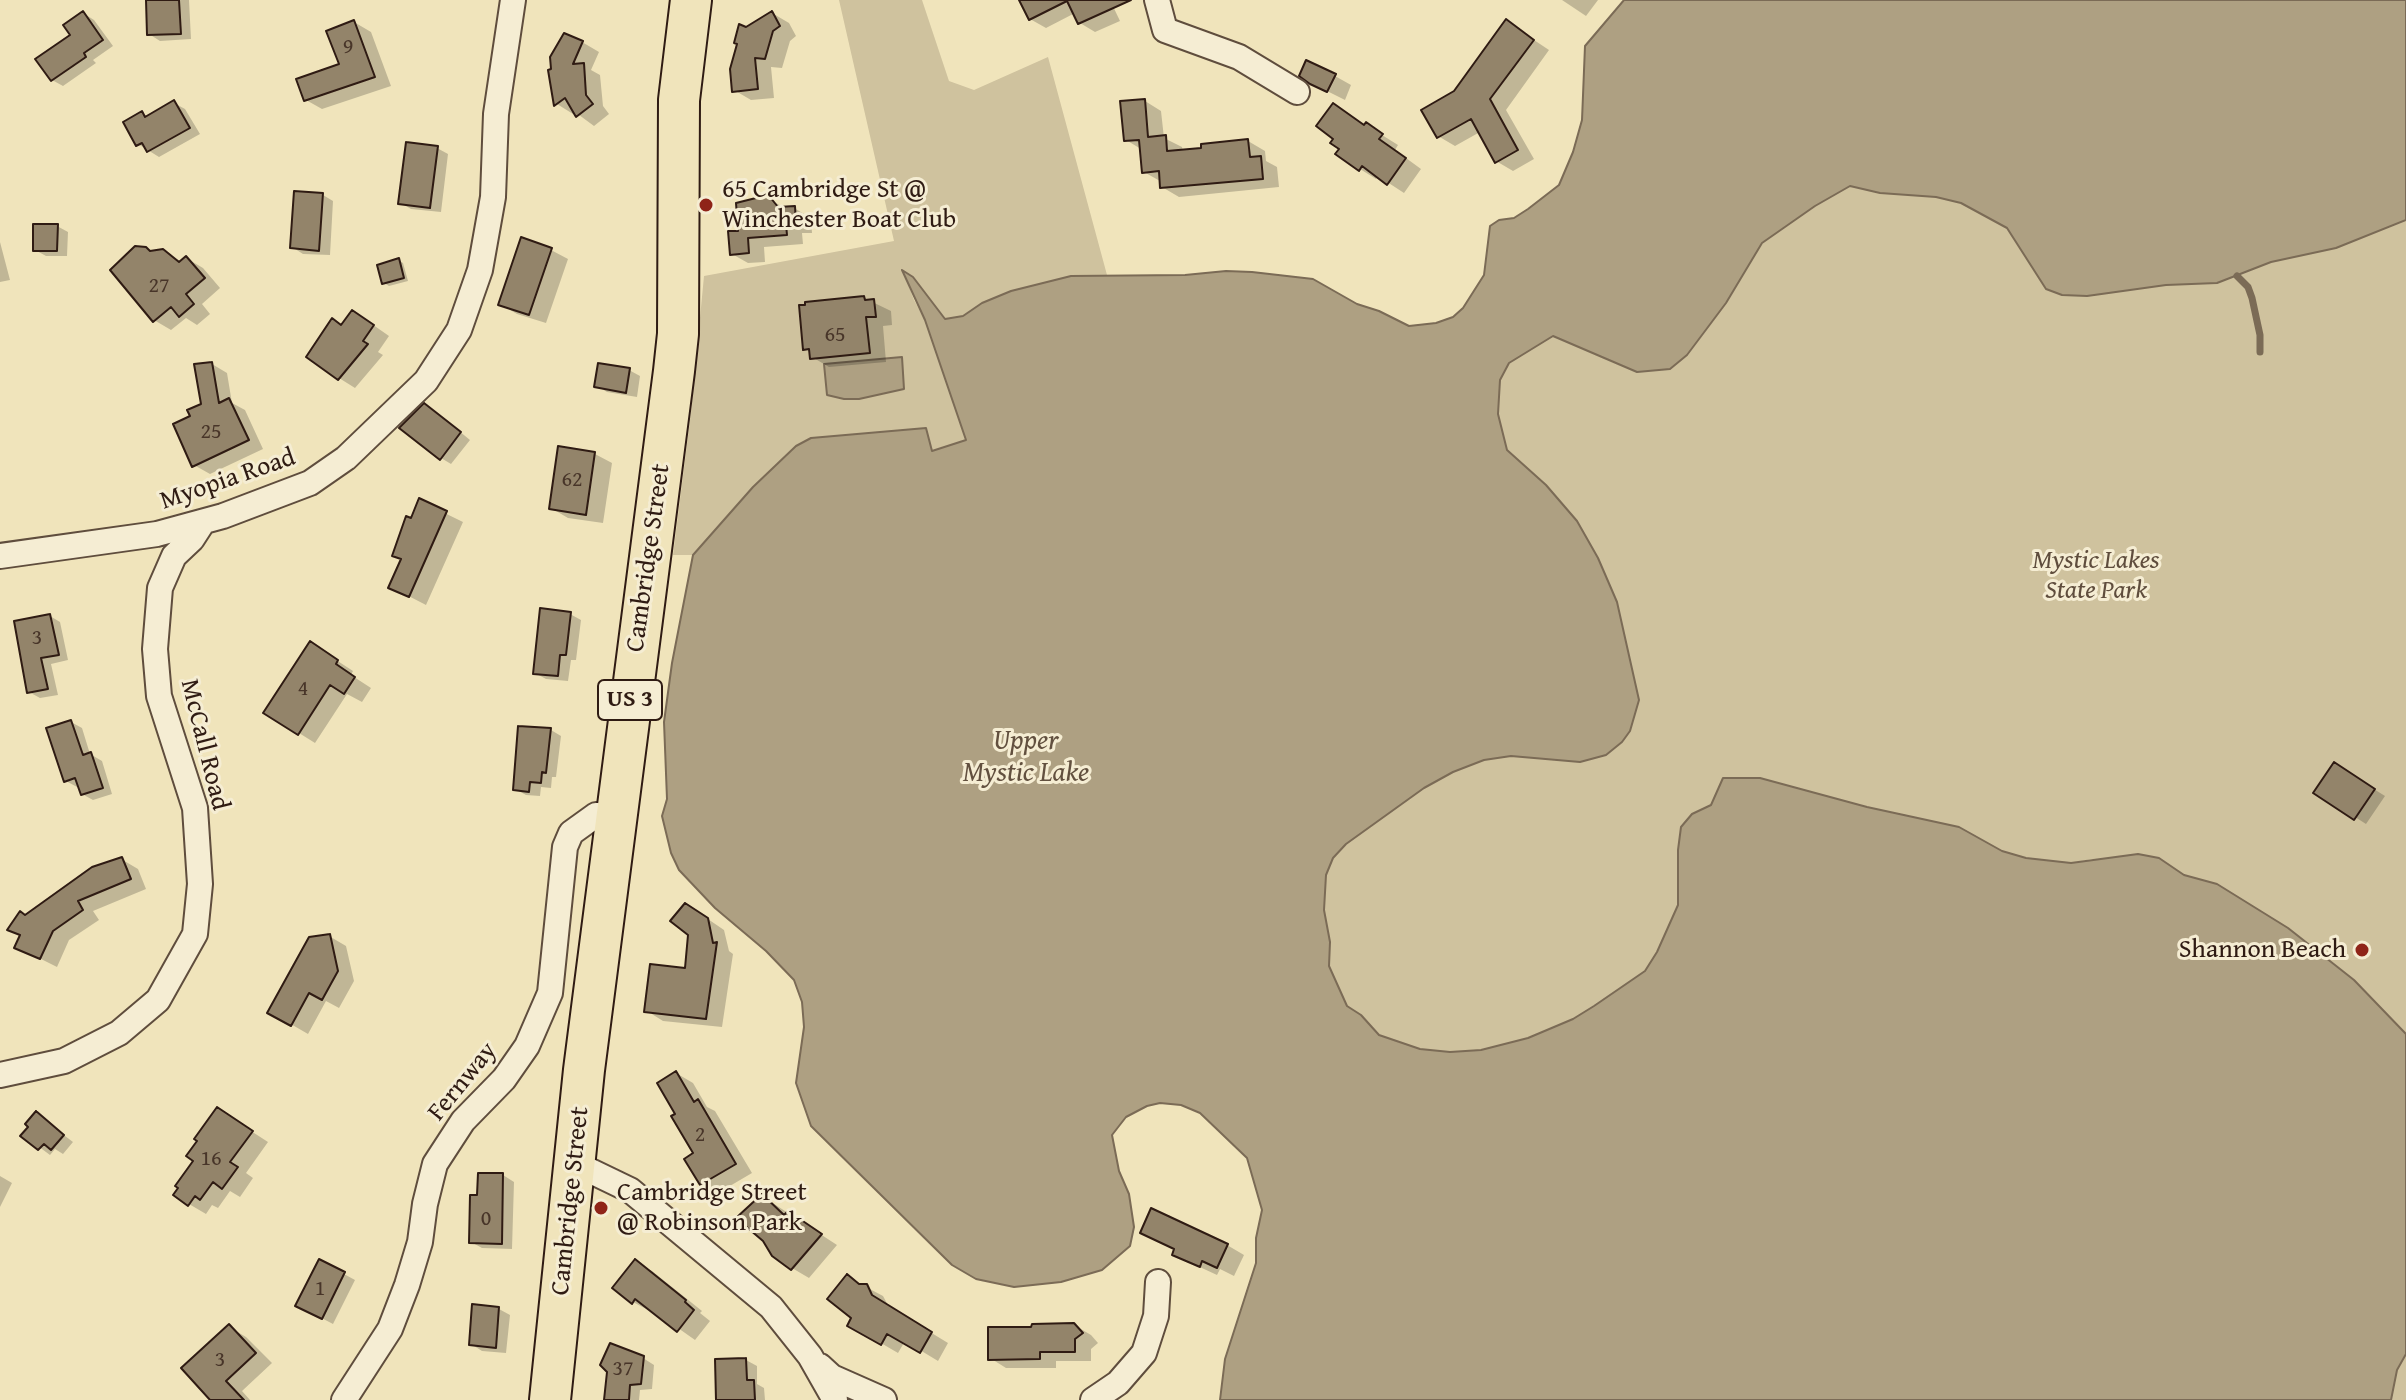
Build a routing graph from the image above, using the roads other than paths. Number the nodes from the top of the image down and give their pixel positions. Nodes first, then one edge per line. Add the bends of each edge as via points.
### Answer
1 (513, 0) edge
2 (691, 0) edge
3 (1157, 0) edge
4 (1297, 92) dead end
5 (203, 522) junction
6 (0, 556) edge
7 (615, 817) junction
8 (0, 1075) edge
9 (574, 1163) junction
10 (1158, 1282) dead end
11 (810, 1356) junction
12 (344, 1400) edge
13 (550, 1400) edge
14 (835, 1400) edge
15 (884, 1400) edge
16 (1093, 1400) edge

1 - 5 street, Myopia Road via 496,114 493,197 480,270 459,330 426,381 346,458 310,483
2 - 7 highway, Cambridge Street / US 3 via 679,100 678,334
3 - 4 street via 1165,30 1239,57
5 - 6 street, Myopia Road via 157,534
5 - 8 street, McCall Road via 174,556 160,588 155,649 159,696 195,808 200,884 195,934 158,1000 119,1033 64,1061
7 - 9 highway, Cambridge Street / US 3
7 - 12 street, Fernway via 596,815 571,833 565,847 550,993 527,1046 463,1121 435,1164 407,1285 390,1329
9 - 11 street via 630,1190 656,1210 771,1307
9 - 13 highway, Cambridge Street / US 3
10 - 16 street via 1156,1316 1144,1353 1118,1383
11 - 14 street
11 - 15 street via 832,1377

